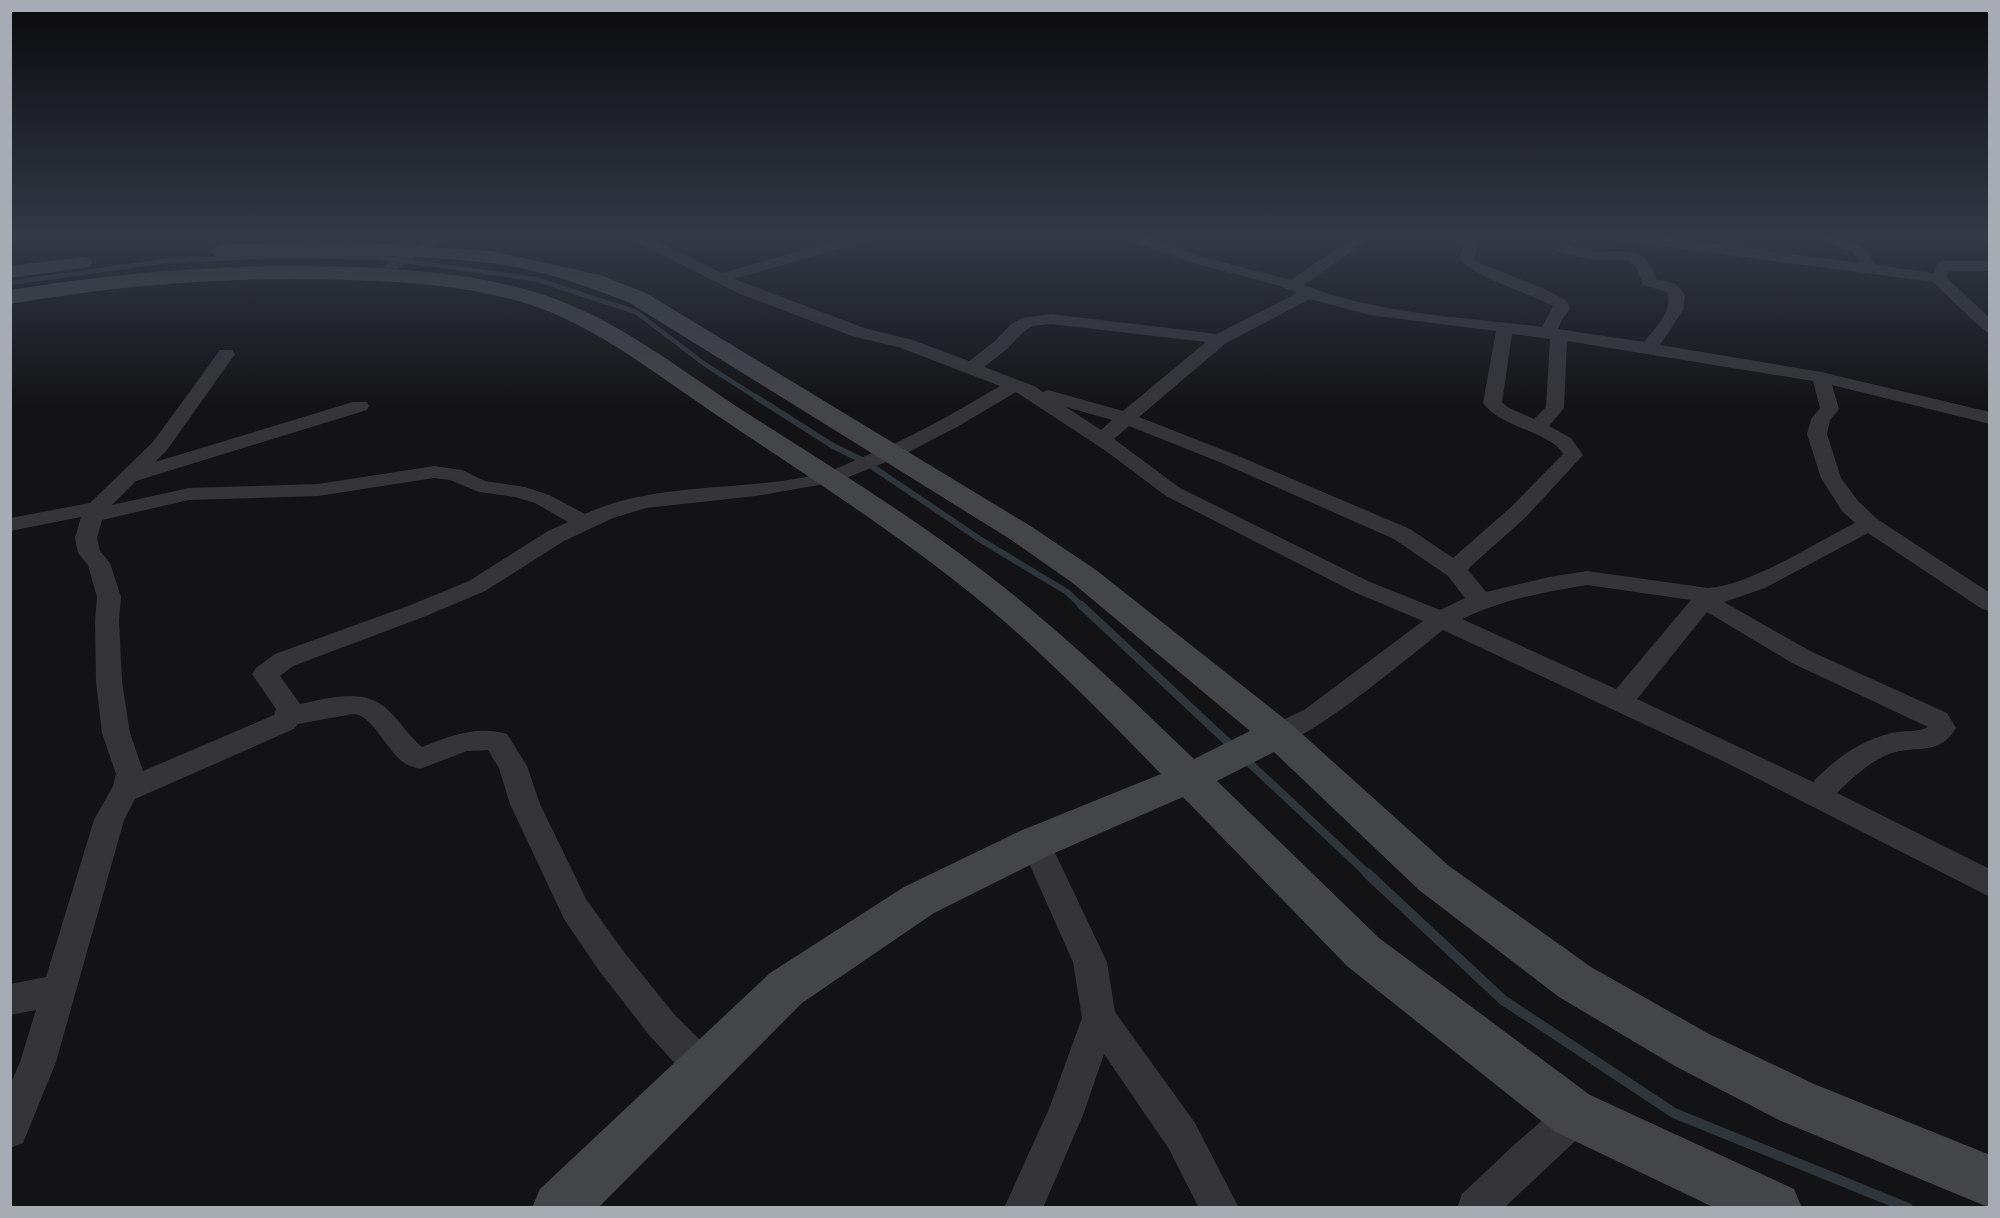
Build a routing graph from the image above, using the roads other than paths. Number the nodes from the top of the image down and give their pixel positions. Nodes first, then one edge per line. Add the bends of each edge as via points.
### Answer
1 (38, 293) edge
2 (511, 293) edge
3 (625, 293) edge
4 (751, 293) edge
5 (1309, 293) edge
6 (1313, 293) edge
7 (1541, 293) edge
8 (1675, 293) edge
9 (1957, 293) edge
10 (10, 297) edge
11 (1983, 313) edge
12 (1505, 328) junction
13 (1989, 329) edge
14 (1553, 334) junction
15 (1220, 339) junction
16 (1649, 348) junction
17 (226, 354) dead end
18 (972, 368) junction
19 (1821, 378) junction
20 (1021, 388) junction
21 (360, 406) dead end
22 (1126, 418) junction
23 (1989, 418) edge
24 (1537, 428) junction
25 (1102, 440) junction
26 (882, 458) junction
27 (840, 475) junction
28 (130, 476) junction
29 (95, 512) junction
30 (584, 522) junction
31 (1869, 524) junction
32 (10, 525) edge
33 (1456, 571) junction
34 (1705, 598) junction
35 (1480, 602) junction
36 (1989, 603) edge
37 (1441, 619) junction
38 (1620, 702) junction
39 (290, 716) junction
40 (1271, 738) junction
41 (1201, 773) junction
42 (124, 790) junction
43 (1817, 796) junction
44 (1035, 843) junction
45 (1989, 884) edge
46 (60, 990) junction
47 (10, 1000) edge
48 (1099, 1018) junction
49 (703, 1068) junction
50 (1576, 1115) junction
51 (10, 1130) edge
52 (1989, 1182) edge
53 (559, 1208) edge
54 (1023, 1208) edge
55 (1220, 1208) edge
56 (1476, 1208) edge
57 (1774, 1208) edge

1 - 10 street
2 - 27 street via 586,321
3 - 26 street
4 - 18 street
5 - 15 street
6 - 12 street via 1370,310
7 - 14 street via 1561,304 1562,309 1548,326
8 - 16 street via 1676,309
9 - 11 street
11 - 13 street
12 - 14 street
12 - 24 street via 1492,403 1500,411
14 - 16 street
14 - 24 street via 1555,408
15 - 18 street via 1037,320 1016,329
15 - 22 street
16 - 19 street
17 - 28 street via 160,446
18 - 20 street
19 - 23 street
19 - 31 street via 1830,409 1821,419 1817,434 1828,468 1841,495
20 - 22 street
20 - 25 street
20 - 26 street
21 - 28 street
22 - 25 street
22 - 33 street via 1402,534
24 - 33 street via 1566,444 1573,455 1499,531 1464,557
25 - 37 street via 1173,492 1362,586
26 - 27 street
26 - 40 street via 1021,533 1085,577
27 - 30 street via 756,490 645,502
27 - 41 street via 971,577
28 - 29 street
29 - 30 street via 189,494 318,490 434,472 455,474 479,486 510,489 542,499
29 - 32 street
29 - 42 street via 86,538 89,553 99,563 109,597 110,682 117,733 130,774
30 - 39 street via 477,586 274,667 265,674 289,708
31 - 34 street via 1757,584
31 - 36 street
33 - 35 street
34 - 35 street via 1665,587 1587,578
34 - 38 street
34 - 43 street via 1801,657 1941,724 1938,735 1928,740 1893,742 1854,759
35 - 37 street
37 - 38 street
37 - 40 street via 1313,717
38 - 43 street
39 - 42 street via 284,722
39 - 49 street via 359,705 372,710 410,755 420,759 463,742 483,738 497,741 513,766 525,804 575,909 662,1025
40 - 41 street
40 - 52 street via 1434,878 1575,982 1692,1050 1797,1102
41 - 44 street
41 - 50 street via 1363,952
42 - 46 street via 109,820
43 - 45 street
44 - 48 street via 1090,962
44 - 49 street via 919,900 786,988
46 - 47 street
46 - 51 street via 38,1062
48 - 54 street via 1065,1115
48 - 55 street via 1182,1136
49 - 53 street
50 - 56 street
50 - 57 street

